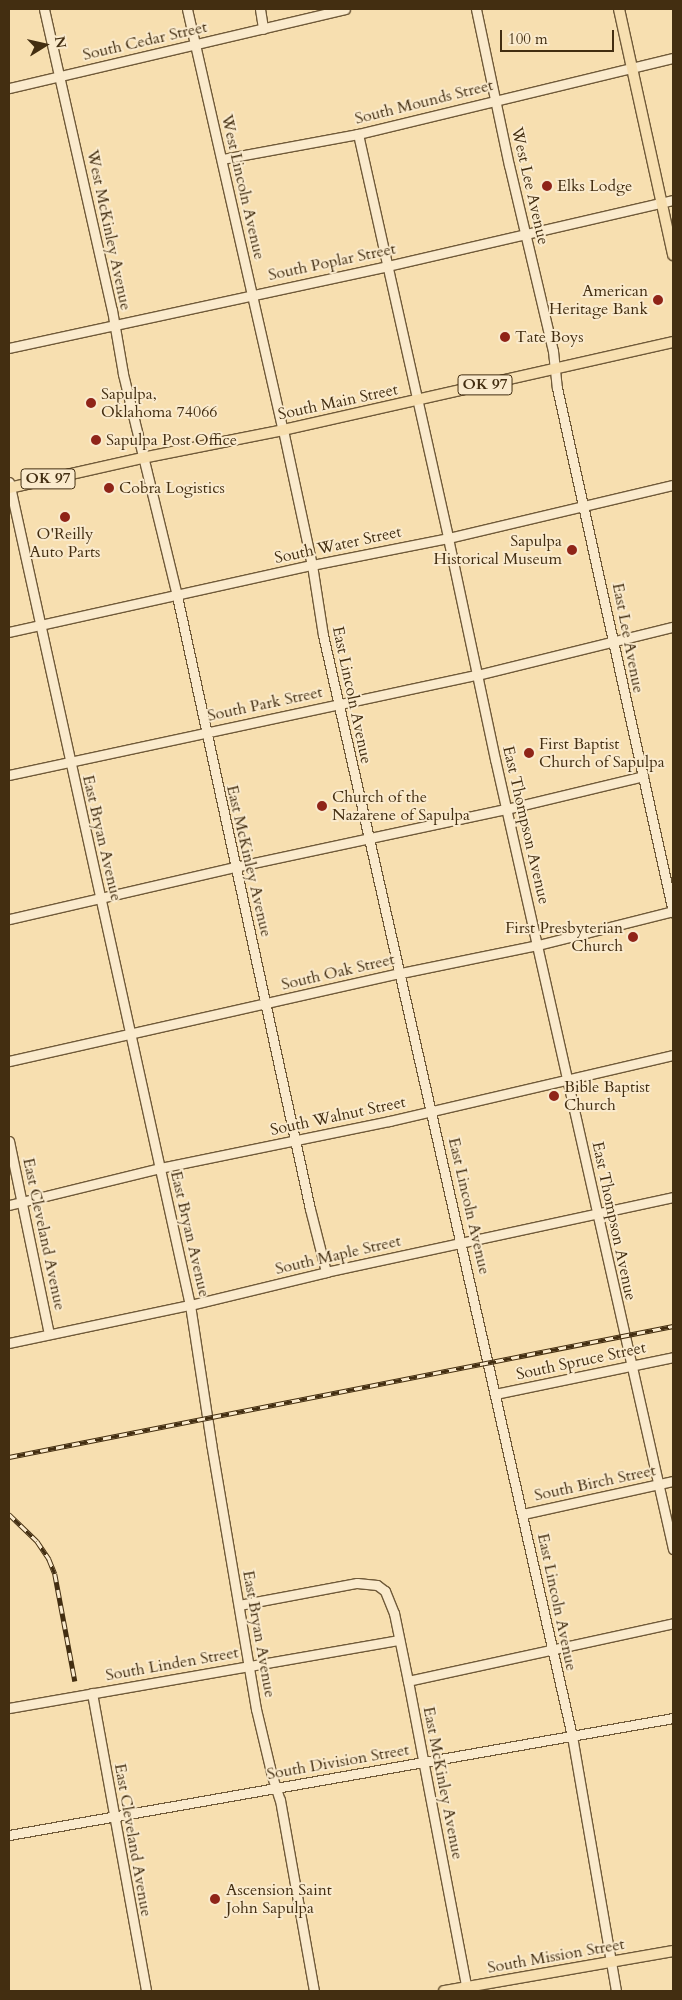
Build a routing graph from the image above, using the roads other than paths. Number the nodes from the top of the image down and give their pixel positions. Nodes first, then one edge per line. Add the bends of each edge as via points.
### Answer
1 (44, 9) edge
2 (187, 9) edge
3 (260, 9) edge
4 (345, 9) edge
5 (476, 9) edge
6 (619, 9) edge
7 (264, 29) junction
8 (195, 46) junction
9 (673, 58) edge
10 (632, 67) junction
11 (59, 76) junction
12 (9, 88) edge
13 (496, 100) junction
14 (358, 134) junction
15 (222, 160) junction
16 (673, 200) edge
17 (662, 202) junction
18 (525, 233) junction
19 (673, 254) edge
20 (387, 266) junction
21 (252, 295) junction
22 (113, 324) junction
23 (673, 342) edge
24 (9, 348) edge
25 (555, 369) junction
26 (416, 400) junction
27 (283, 430) junction
28 (142, 458) junction
29 (673, 485) edge
30 (9, 486) edge
31 (585, 505) junction
32 (448, 538) junction
33 (312, 565) junction
34 (177, 596) junction
35 (41, 625) junction
36 (673, 627) edge
37 (9, 632) edge
38 (612, 641) junction
39 (477, 675) junction
40 (339, 704) junction
41 (205, 732) junction
42 (69, 761) junction
43 (9, 775) edge
44 (644, 776) junction
45 (506, 809) junction
46 (369, 839) junction
47 (235, 867) junction
48 (100, 897) junction
49 (673, 911) edge
50 (9, 919) edge
51 (538, 945) junction
52 (401, 973) junction
53 (265, 1003) junction
54 (130, 1033) junction
55 (673, 1055) edge
56 (9, 1061) edge
57 (568, 1078) junction
58 (432, 1111) junction
59 (9, 1141) edge
60 (295, 1141) junction
61 (160, 1168) junction
62 (673, 1196) edge
63 (22, 1202) junction
64 (9, 1205) edge
65 (598, 1214) junction
66 (462, 1243) junction
67 (326, 1272) junction
68 (190, 1304) junction
69 (49, 1334) junction
70 (9, 1343) edge
71 (673, 1357) edge
72 (630, 1366) junction
73 (495, 1394) junction
74 (673, 1481) edge
75 (658, 1484) junction
76 (523, 1514) junction
77 (673, 1549) edge
78 (239, 1605) junction
79 (673, 1622) edge
80 (399, 1640) junction
81 (552, 1650) junction
82 (249, 1666) junction
83 (408, 1680) junction
84 (92, 1693) junction
85 (9, 1708) edge
86 (673, 1718) edge
87 (572, 1736) junction
88 (424, 1762) junction
89 (276, 1789) junction
90 (114, 1817) junction
91 (9, 1835) edge
92 (673, 1951) edge
93 (612, 1962) junction
94 (466, 1989) edge
95 (146, 1991) edge
96 (314, 1991) edge
97 (444, 1991) edge
98 (616, 1991) edge

1 - 11 street, West McKinley Avenue
2 - 8 street, West Lincoln Avenue
3 - 7 street
4 - 7 street, South Cedar Street
5 - 13 street, West Lee Avenue
6 - 10 main road
7 - 8 street, South Cedar Street
8 - 11 street, South Cedar Street
8 - 15 street, West Lincoln Avenue
9 - 10 street, South Mounds Street
10 - 13 street, South Mounds Street
10 - 17 main road
11 - 12 street, South Cedar Street
11 - 22 street, West McKinley Avenue
13 - 14 street, South Mounds Street
13 - 18 street, West Lee Avenue
14 - 15 street, South Mounds Street
14 - 20 street, East Thompson Avenue
15 - 21 street, West Lincoln Avenue
16 - 17 street, South Poplar Street
17 - 18 street, South Poplar Street
17 - 19 main road
18 - 20 street, South Poplar Street
18 - 25 street, West Lee Avenue
20 - 21 street, South Poplar Street
20 - 26 street, East Thompson Avenue
21 - 22 street, South Poplar Street
21 - 27 street, West Lincoln Avenue
22 - 24 street, South Poplar Street
22 - 28 street, West McKinley Avenue
23 - 25 main road, South Main Street / OK 97
25 - 26 main road, South Main Street / OK 97
25 - 31 street, East Lee Avenue
26 - 27 main road, South Main Street / OK 97
26 - 32 street, East Thompson Avenue
27 - 28 main road, South Main Street / OK 97
27 - 33 street, East Lincoln Avenue
28 - 30 main road, South Main Street / OK 97
28 - 34 street, East McKinley Avenue via 149,475
29 - 31 street, South Water Street
30 - 35 street, East Bryan Avenue
31 - 32 street, South Water Street
31 - 38 street, East Lee Avenue
32 - 33 street, South Water Street
32 - 39 street, East Thompson Avenue
33 - 34 street, South Water Street
33 - 40 street, East Lincoln Avenue via 323,635
34 - 35 street, South Water Street
34 - 41 street, East McKinley Avenue
35 - 37 street, South Water Street
35 - 42 street, East Bryan Avenue
36 - 38 street, South Park Street
38 - 39 street, South Park Street
38 - 44 street, East Lee Avenue
39 - 40 street, South Park Street
39 - 45 street, East Thompson Avenue
40 - 41 street, South Park Street
40 - 46 street, East Lincoln Avenue
41 - 42 street, South Park Street
41 - 47 street, East McKinley Avenue
42 - 43 street, South Park Street
42 - 48 street, East Bryan Avenue
44 - 45 street
44 - 49 street, East Lee Avenue
45 - 46 street
45 - 51 street, East Thompson Avenue
46 - 47 street
46 - 52 street, East Lincoln Avenue
47 - 48 street
47 - 53 street, East McKinley Avenue
48 - 50 street
48 - 54 street, East Bryan Avenue
49 - 51 street, South Oak Street
51 - 52 street, South Oak Street
51 - 57 street, East Thompson Avenue
52 - 53 street, South Oak Street
52 - 58 street, East Lincoln Avenue
53 - 54 street, South Oak Street
53 - 60 street, East McKinley Avenue
54 - 56 street, South Oak Street
54 - 61 street, East Bryan Avenue
55 - 57 street, South Walnut Street
57 - 58 street, South Walnut Street
57 - 65 street, East Thompson Avenue
58 - 60 street, South Walnut Street
58 - 66 street, East Lincoln Avenue
59 - 63 street, East Cleveland Avenue
60 - 61 street, South Walnut Street
60 - 67 street, East McKinley Avenue
61 - 63 street, South Walnut Street
61 - 68 street, East Bryan Avenue
62 - 65 street, South Maple Street
63 - 64 street, South Walnut Street
63 - 69 street, East Cleveland Avenue
65 - 66 street, South Maple Street
65 - 72 street, East Thompson Avenue
66 - 67 street, South Maple Street
66 - 73 street, East Lincoln Avenue
67 - 68 street, South Maple Street
68 - 69 street, South Maple Street
68 - 78 street, East Bryan Avenue
69 - 70 street, South Maple Street
71 - 72 street, South Spruce Street
72 - 73 street, South Spruce Street
72 - 75 street, East Thompson Avenue
73 - 76 street, East Lincoln Avenue
74 - 75 street, South Birch Street
75 - 76 street, South Birch Street
75 - 77 street, East Thompson Avenue
76 - 81 street, East Lincoln Avenue
78 - 80 street, East McKinley Avenue via 357,1583 377,1585 390,1599
78 - 82 street, East Bryan Avenue
79 - 81 street
80 - 82 street, South Linden Street
80 - 83 street, East McKinley Avenue
81 - 83 street
81 - 87 street, East Lincoln Avenue
82 - 84 street, South Linden Street
82 - 89 street, East Bryan Avenue
83 - 88 street, East McKinley Avenue
84 - 85 street, South Linden Street
84 - 90 street, East Cleveland Avenue
86 - 87 street, South Division Street
87 - 88 street, South Division Street
87 - 93 street, East Lincoln Avenue
88 - 89 street, South Division Street
88 - 94 street, East McKinley Avenue
89 - 90 street, South Division Street
89 - 96 street, East Bryan Avenue
90 - 91 street, South Division Street
90 - 95 street, East Cleveland Avenue
92 - 93 main road, South Mission Street
93 - 94 main road, South Mission Street
93 - 98 street, East Lincoln Avenue
94 - 97 main road, South Mission Street

